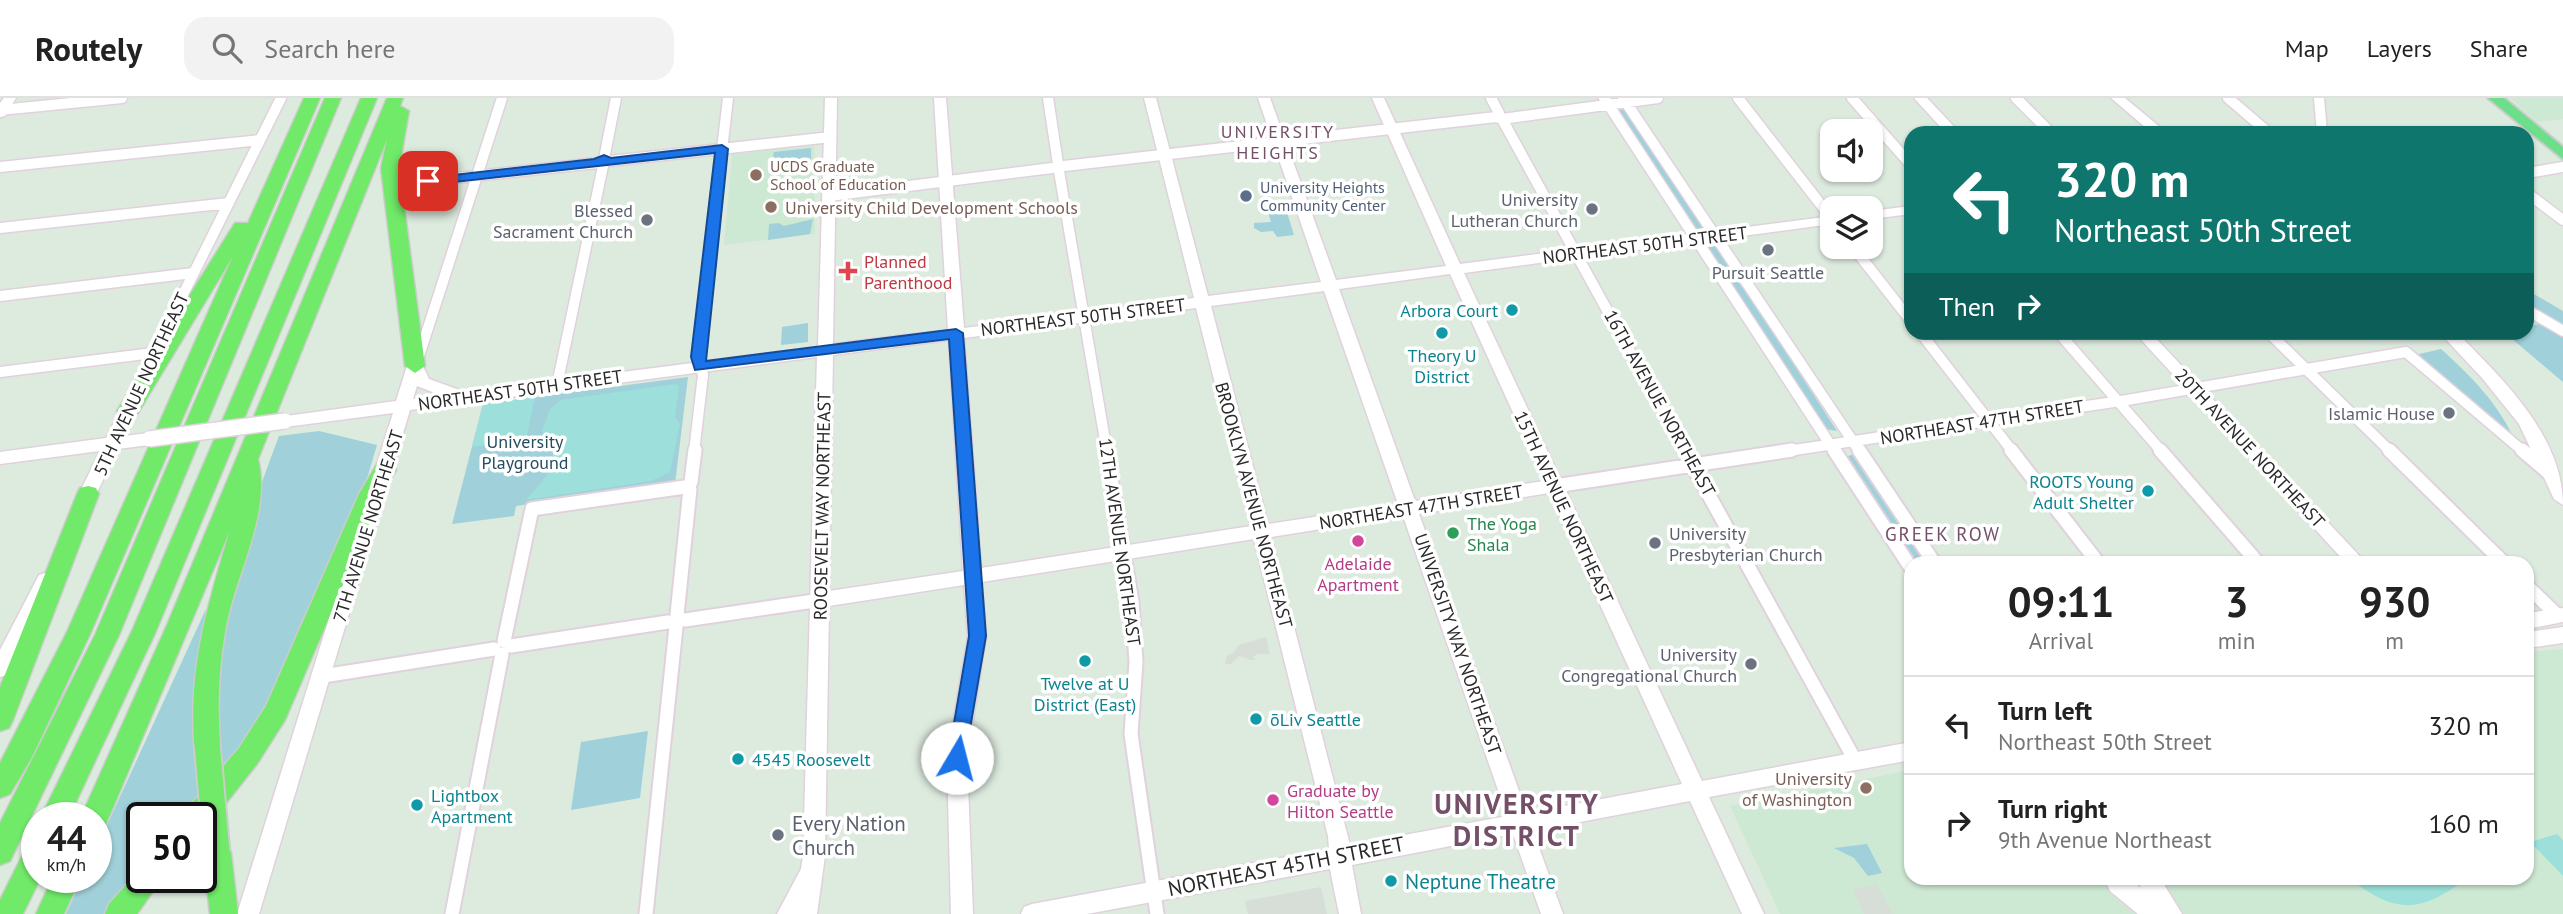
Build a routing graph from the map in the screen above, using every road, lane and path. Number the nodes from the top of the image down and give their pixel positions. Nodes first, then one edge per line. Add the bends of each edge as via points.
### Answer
1 (10, 98) edge
2 (122, 98) edge
3 (281, 98) edge
4 (312, 98) edge
5 (354, 98) edge
6 (369, 98) edge
7 (395, 98) edge
8 (404, 98) edge
9 (502, 98) edge
10 (616, 98) edge
11 (728, 98) edge
12 (831, 98) edge
13 (940, 98) edge
14 (1048, 98) edge
15 (1150, 98) edge
16 (1264, 98) edge
17 (1378, 98) edge
18 (1491, 98) edge
19 (1658, 98) edge
20 (1738, 98) edge
21 (1852, 98) edge
22 (1920, 98) edge
23 (2016, 98) edge
24 (2117, 98) edge
25 (2228, 98) edge
26 (2319, 98) edge
27 (2495, 98) edge
28 (1624, 100) edge
29 (1606, 101) edge
30 (333, 102) edge
31 (1, 111) edge
32 (1501, 116) junction
33 (298, 126) junction
34 (1946, 126) edge
35 (2044, 126) edge
36 (2151, 126) edge
37 (2261, 126) edge
38 (2321, 126) edge
39 (2528, 126) edge
40 (1393, 129) junction
41 (2534, 131) edge
42 (831, 137) junction
43 (260, 140) junction
44 (1280, 142) junction
45 (722, 149) junction
46 (1164, 155) junction
47 (2563, 155) edge
48 (1904, 157) edge
49 (604, 162) junction
50 (0, 167) edge
51 (1058, 167) junction
52 (2563, 167) edge
53 (2534, 172) edge
54 (477, 176) junction
55 (428, 181) dead end
56 (946, 182) junction
57 (829, 196) junction
58 (2534, 198) edge
59 (229, 203) junction
60 (1820, 204) edge
61 (1904, 211) edge
62 (1883, 214) edge
63 (2563, 220) edge
64 (1820, 222) edge
65 (0, 228) edge
66 (1715, 235) junction
67 (1695, 238) junction
68 (1578, 253) junction
69 (1862, 259) edge
70 (296, 267) junction
71 (1454, 270) junction
72 (193, 273) junction
73 (1333, 286) junction
74 (0, 296) edge
75 (1202, 302) junction
76 (1904, 312) edge
77 (2534, 314) edge
78 (1085, 317) junction
79 (2563, 331) edge
80 (956, 333) junction
81 (1926, 340) edge
82 (2064, 340) edge
83 (2149, 340) edge
84 (2276, 340) edge
85 (2454, 340) edge
86 (825, 351) junction
87 (153, 353) junction
88 (415, 366) junction
89 (700, 367) junction
90 (2306, 369) junction
91 (0, 372) edge
92 (557, 385) junction
93 (2195, 389) junction
94 (478, 396) junction
95 (2118, 401) junction
96 (404, 406) junction
97 (128, 411) junction
98 (1988, 421) junction
99 (1853, 441) junction
100 (113, 443) junction
101 (1831, 445) junction
102 (247, 456) junction
103 (0, 458) edge
104 (1693, 465) junction
105 (385, 470) junction
106 (2552, 475) junction
107 (689, 486) junction
108 (1555, 486) junction
109 (88, 494) junction
110 (2563, 499) edge
111 (1411, 508) junction
112 (1261, 531) junction
113 (1124, 553) junction
114 (1930, 556) edge
115 (2093, 556) edge
116 (2252, 556) edge
117 (2351, 556) edge
118 (2497, 556) edge
119 (1904, 557) edge
120 (973, 576) junction
121 (2534, 592) edge
122 (821, 600) junction
123 (2560, 615) edge
124 (2534, 620) edge
125 (677, 621) junction
126 (503, 648) junction
127 (0, 669) edge
128 (323, 676) junction
129 (0, 720) edge
130 (1904, 752) edge
131 (1856, 762) junction
132 (0, 786) edge
133 (1697, 791) junction
134 (62, 802) edge
135 (102, 802) edge
136 (210, 802) edge
137 (212, 802) edge
138 (1520, 823) junction
139 (0, 852) edge
140 (217, 853) edge
141 (1340, 856) junction
142 (813, 867) junction
143 (2119, 885) edge
144 (2120, 885) edge
145 (2152, 885) edge
146 (21, 888) edge
147 (1153, 891) junction
148 (60, 893) edge
149 (136, 893) edge
150 (220, 907) edge
151 (8, 914) edge
152 (50, 914) edge
153 (119, 914) edge
154 (248, 914) edge
155 (452, 914) edge
156 (646, 914) edge
157 (788, 914) edge
158 (806, 914) edge
159 (962, 914) edge
160 (1032, 914) edge
161 (1157, 914) edge
162 (1350, 914) edge
163 (1552, 914) edge
164 (1753, 914) edge
165 (2137, 914) edge
166 (2152, 914) edge
167 (2171, 914) edge

1 - 31 main road
2 - 31 street
3 - 43 street, 5TH AVENUE NORTHEAST
4 - 33 highway
5 - 70 highway via 303,225
6 - 70 highway
7 - 102 highway
8 - 88 highway via 390,168
9 - 54 street, 7TH AVENUE NORTHEAST
10 - 49 street
11 - 45 street
12 - 42 main road, ROOSEVELT WAY NORTHEAST
13 - 56 main road
14 - 51 street, 12TH AVENUE NORTHEAST
15 - 46 main road, BROOKLYN AVENUE NORTHEAST
16 - 44 main road, UNIVERSITY WAY NORTHEAST
17 - 40 main road, 15TH AVENUE NORTHEAST
18 - 32 street, 16TH AVENUE NORTHEAST
19 - 28 street
20 - 60 street
21 - 48 street
22 - 34 main road
23 - 35 street
24 - 36 main road
25 - 37 street
26 - 38 street
27 - 39 main road
28 - 29 street
28 - 66 street
29 - 32 street
29 - 67 street
30 - 139 highway via 107,635
32 - 40 street
32 - 68 street, 16TH AVENUE NORTHEAST
33 - 97 highway
33 - 132 highway via 79,632 23,749
40 - 44 street
40 - 71 main road, 15TH AVENUE NORTHEAST
41 - 47 main road
42 - 45 street
42 - 57 main road, ROOSEVELT WAY NORTHEAST
43 - 50 street
43 - 59 street, 5TH AVENUE NORTHEAST
44 - 46 street
44 - 73 main road, UNIVERSITY WAY NORTHEAST
45 - 49 street
45 - 89 street
46 - 51 street
46 - 75 main road, BROOKLYN AVENUE NORTHEAST
49 - 54 street
49 - 92 street
51 - 56 street
51 - 78 street, 12TH AVENUE NORTHEAST
52 - 53 street
54 - 55 street
54 - 88 street, 7TH AVENUE NORTHEAST
56 - 57 street
56 - 80 main road
57 - 86 main road, ROOSEVELT WAY NORTHEAST
58 - 63 street
59 - 65 street
59 - 72 street, 5TH AVENUE NORTHEAST
61 - 62 main road
64 - 66 main road, NORTHEAST 50TH STREET
66 - 67 main road, NORTHEAST 50TH STREET
66 - 99 street
67 - 68 main road, NORTHEAST 50TH STREET
67 - 101 street
68 - 71 main road, NORTHEAST 50TH STREET
68 - 104 street, 16TH AVENUE NORTHEAST
69 - 76 street
70 - 134 highway via 144,631
71 - 73 main road, NORTHEAST 50TH STREET
71 - 108 main road, 15TH AVENUE NORTHEAST
72 - 74 street
72 - 87 street, 5TH AVENUE NORTHEAST
73 - 75 main road, NORTHEAST 50TH STREET
73 - 111 main road, UNIVERSITY WAY NORTHEAST
75 - 78 main road, NORTHEAST 50TH STREET
75 - 112 main road, BROOKLYN AVENUE NORTHEAST
77 - 79 street
78 - 80 main road, NORTHEAST 50TH STREET
78 - 113 street, 12TH AVENUE NORTHEAST
80 - 86 main road, NORTHEAST 50TH STREET
80 - 120 main road
81 - 98 street
82 - 95 street
83 - 93 main road, 20TH AVENUE NORTHEAST
84 - 90 street
85 - 106 main road via 2510,399
86 - 89 main road, NORTHEAST 50TH STREET
86 - 122 main road, ROOSEVELT WAY NORTHEAST
87 - 91 street
87 - 97 street, 5TH AVENUE NORTHEAST
88 - 94 main road via 418,378 427,385
88 - 96 main road, 7TH AVENUE NORTHEAST
89 - 92 main road, NORTHEAST 50TH STREET
89 - 107 street via 703,375
90 - 93 street, NORTHEAST 47TH STREET
90 - 106 street, NORTHEAST 47TH STREET via 2406,352
90 - 118 street
92 - 94 main road, NORTHEAST 50TH STREET
93 - 95 street, NORTHEAST 47TH STREET
93 - 117 main road, 20TH AVENUE NORTHEAST
94 - 96 main road, NORTHEAST 50TH STREET
95 - 98 street, NORTHEAST 47TH STREET
95 - 116 street
96 - 100 main road, NORTHEAST 50TH STREET, bridge
96 - 105 main road, 7TH AVENUE NORTHEAST
97 - 100 main road, 5TH AVENUE NORTHEAST
98 - 99 street, NORTHEAST 47TH STREET
98 - 115 street
99 - 101 street, NORTHEAST 47TH STREET
99 - 114 street
100 - 103 main road, NORTHEAST 50TH STREET
100 - 109 main road, 5TH AVENUE NORTHEAST
101 - 104 street, NORTHEAST 47TH STREET
101 - 119 street
102 - 135 highway
102 - 137 highway, bridge via 251,486 246,515 219,602 205,693
104 - 108 street, NORTHEAST 47TH STREET
104 - 131 street, 16TH AVENUE NORTHEAST
105 - 128 main road, 7TH AVENUE NORTHEAST
105 - 136 highway via 370,494 276,712
106 - 110 main road
107 - 125 street
107 - 126 street via 532,509
108 - 111 main road, NORTHEAST 47TH STREET
108 - 133 main road, 15TH AVENUE NORTHEAST
109 - 127 main road, 5TH AVENUE NORTHEAST
109 - 129 highway
111 - 112 main road, NORTHEAST 47TH STREET
111 - 138 main road, UNIVERSITY WAY NORTHEAST
112 - 113 main road, NORTHEAST 47TH STREET
112 - 141 main road, BROOKLYN AVENUE NORTHEAST via 1339,836
113 - 120 main road, NORTHEAST 47TH STREET
113 - 147 street, 12TH AVENUE NORTHEAST via 1136,642 1133,751
120 - 122 main road, NORTHEAST 47TH STREET
120 - 159 main road via 976,657 956,775
121 - 123 street
122 - 125 street, NORTHEAST 47TH STREET
122 - 142 main road, ROOSEVELT WAY NORTHEAST
123 - 124 main road
125 - 126 street, NORTHEAST 47TH STREET
125 - 156 street
126 - 128 street, NORTHEAST 47TH STREET
126 - 155 street
128 - 154 main road, 7TH AVENUE NORTHEAST
130 - 131 main road, NORTHEAST 45TH STREET
131 - 133 main road, NORTHEAST 45TH STREET
133 - 138 main road, NORTHEAST 45TH STREET
133 - 164 main road, 15TH AVENUE NORTHEAST
138 - 141 main road, NORTHEAST 45TH STREET
138 - 163 main road, UNIVERSITY WAY NORTHEAST
140 - 150 highway
141 - 147 main road, NORTHEAST 45TH STREET
141 - 162 main road, BROOKLYN AVENUE NORTHEAST
142 - 157 main road
142 - 158 main road, ROOSEVELT WAY NORTHEAST
143 - 165 main road
144 - 166 main road
145 - 167 main road
146 - 151 highway
147 - 160 main road, NORTHEAST 45TH STREET
147 - 161 street, 12TH AVENUE NORTHEAST
148 - 152 highway
149 - 153 highway

